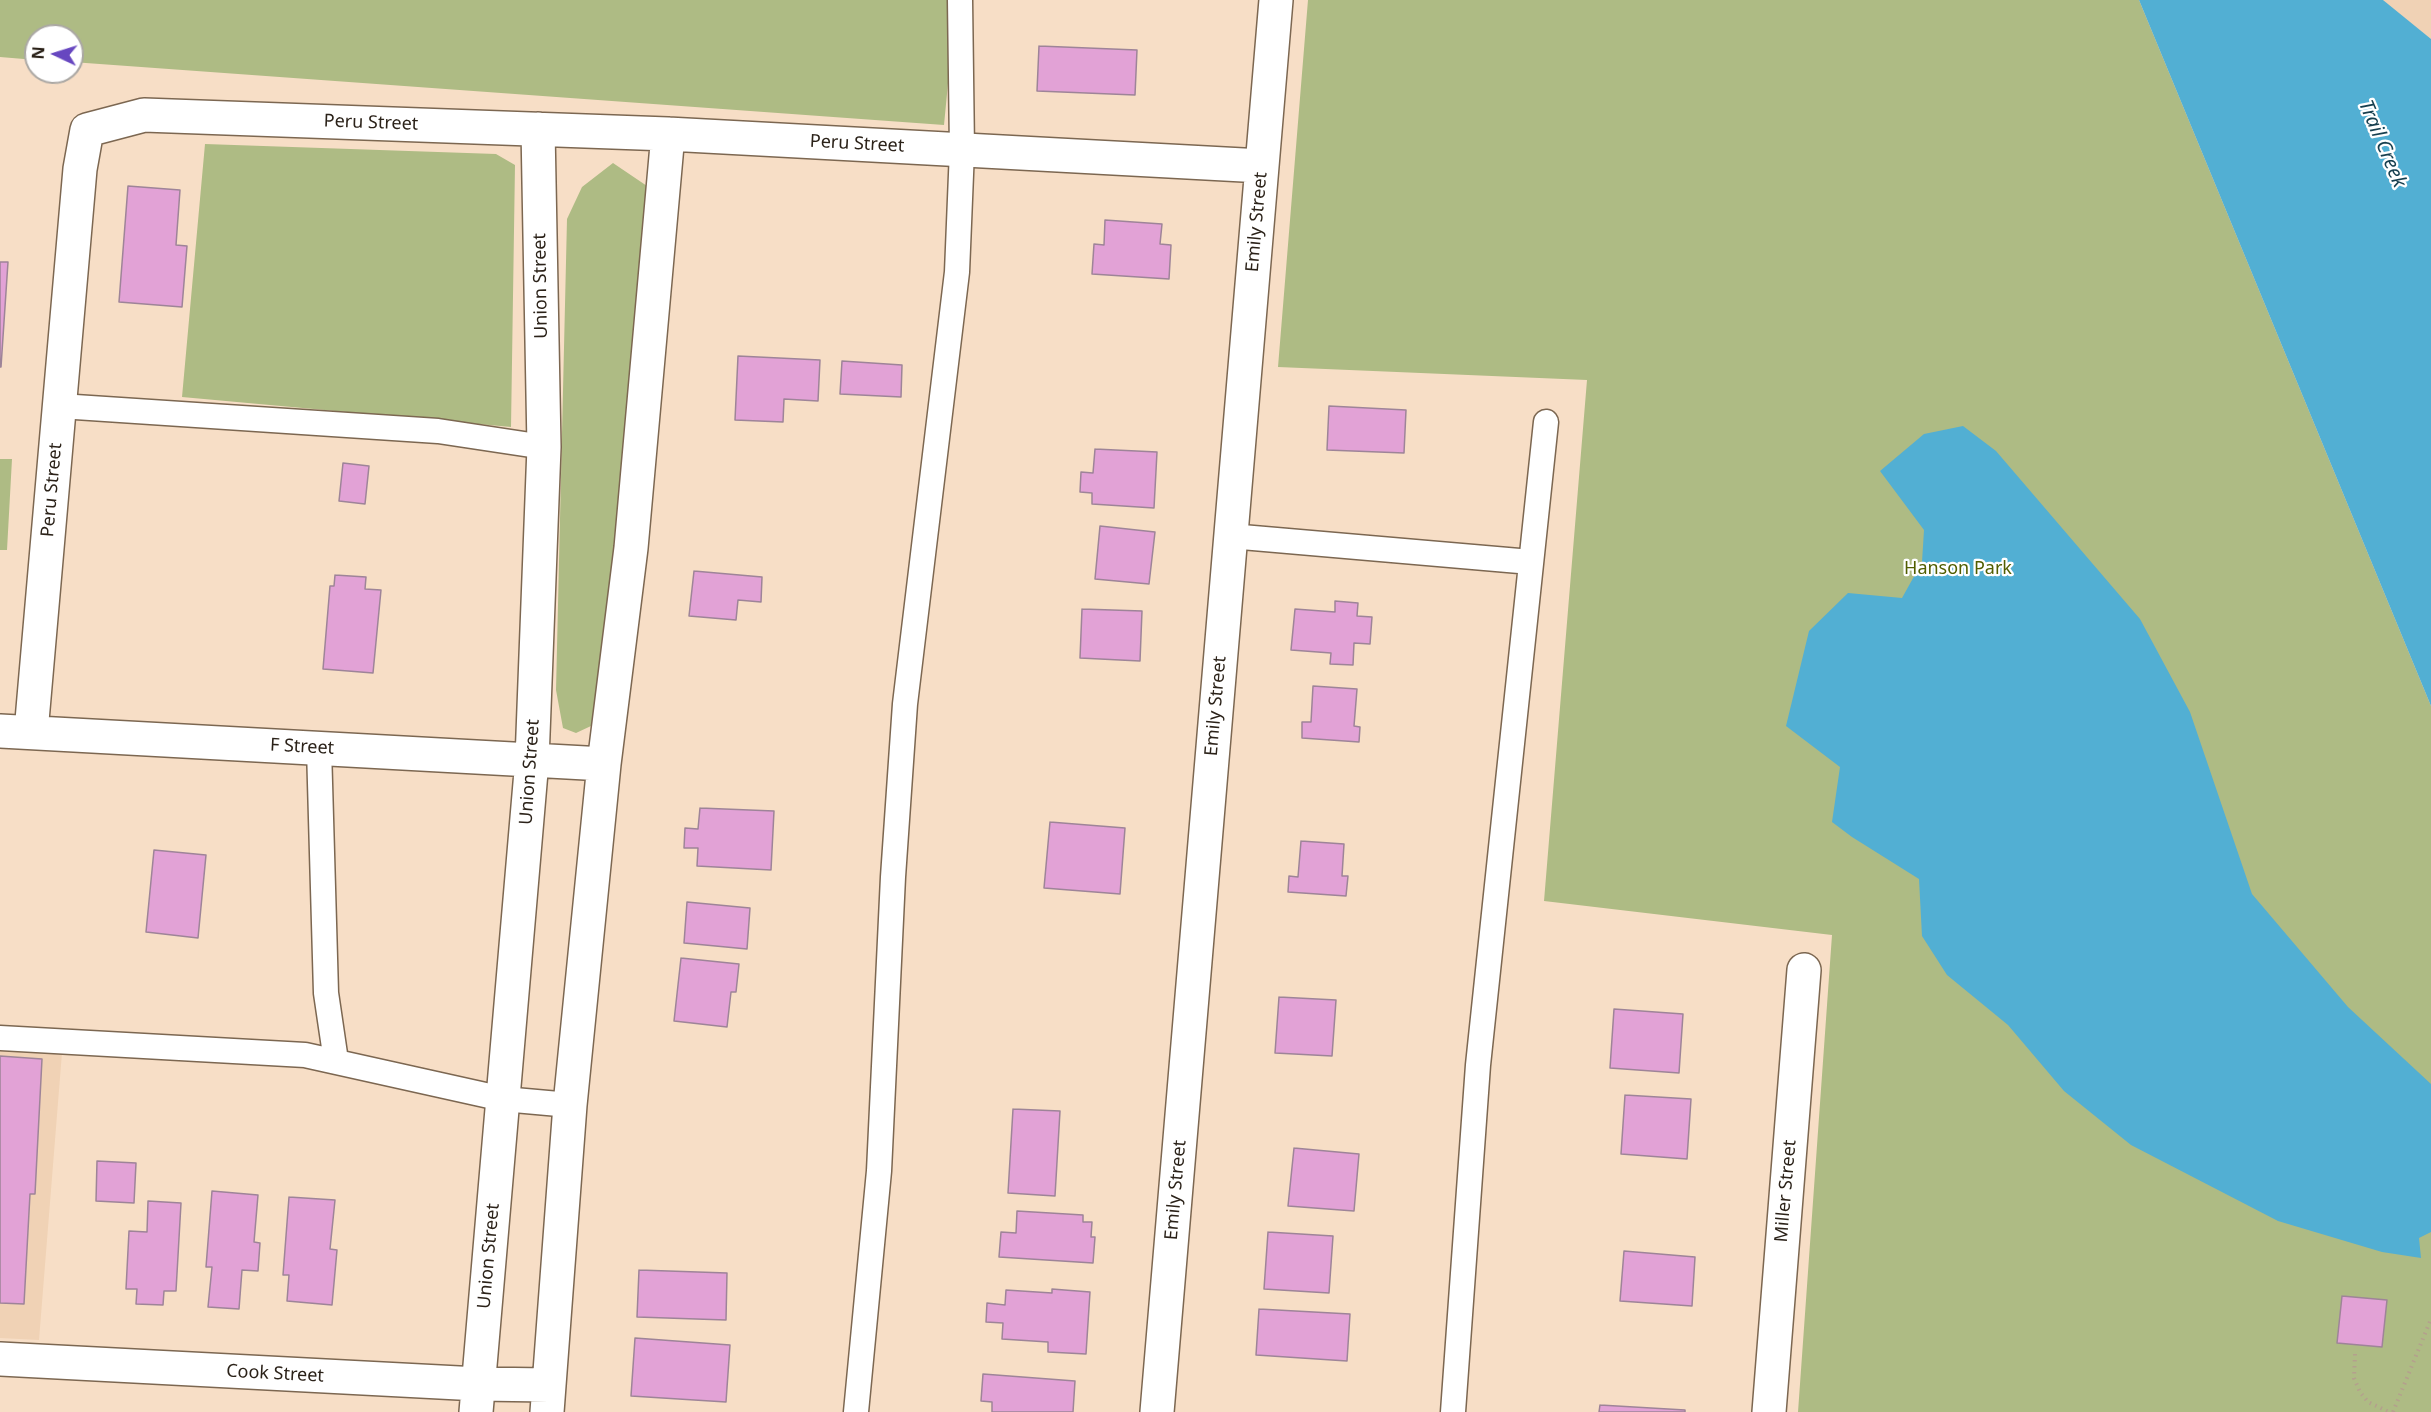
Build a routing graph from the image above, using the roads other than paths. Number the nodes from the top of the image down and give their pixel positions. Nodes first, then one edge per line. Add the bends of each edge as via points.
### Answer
1 (960, 0) edge
2 (1276, 0) edge
3 (538, 129) junction
4 (668, 134) junction
5 (962, 150) junction
6 (1262, 166) junction
7 (60, 406) junction
8 (1546, 422) dead end
9 (544, 447) junction
10 (1230, 536) junction
11 (1531, 562) junction
12 (16, 731) edge
13 (319, 748) junction
14 (532, 760) junction
15 (604, 764) junction
16 (1804, 970) dead end
17 (0, 1038) edge
18 (336, 1062) junction
19 (503, 1099) junction
20 (570, 1105) junction
21 (0, 1359) edge
22 (477, 1398) edge
23 (548, 1399) edge
24 (856, 1412) edge
25 (1157, 1412) edge
26 (1453, 1412) edge
27 (1769, 1412) edge

1 - 5 lane
2 - 6 street, Emily Street
3 - 4 street, Peru Street
3 - 7 street, Peru Street via 144,115 87,130 80,169
3 - 9 street, Union Street
4 - 5 street, Peru Street
4 - 15 street via 632,536
5 - 6 street, Peru Street
5 - 24 lane via 957,272 905,704 879,1171
6 - 10 street, Emily Street
7 - 9 lane via 438,431
7 - 12 street, Peru Street
8 - 11 lane
9 - 14 street, Union Street
10 - 11 lane
10 - 25 street, Emily Street
11 - 26 lane via 1478,1065
12 - 13 street, F Street
13 - 14 street, F Street
13 - 18 lane via 326,993
14 - 15 street, F Street
14 - 19 street, Union Street
15 - 20 street
16 - 27 street, Miller Street
17 - 18 lane via 305,1055
18 - 19 lane
19 - 20 lane
19 - 22 street, Union Street
20 - 23 street
21 - 22 street, Cook Street
22 - 23 street, Cook Street

